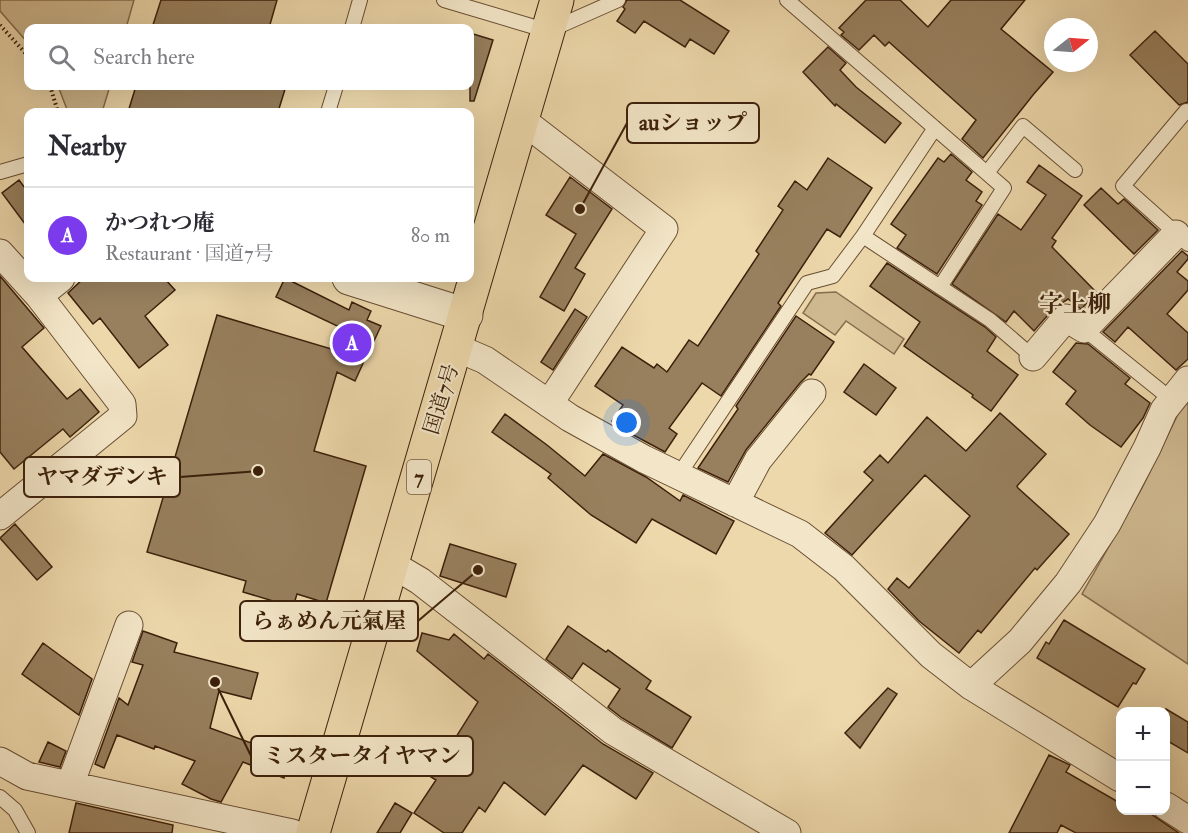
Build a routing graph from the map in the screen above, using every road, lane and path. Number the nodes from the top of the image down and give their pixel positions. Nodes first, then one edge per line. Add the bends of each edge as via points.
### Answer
1 (360, 0) edge
2 (444, 0) edge
3 (557, 0) edge
4 (618, 0) edge
5 (787, 0) edge
6 (478, 5) edge
7 (353, 24) edge
8 (0, 25) edge
9 (548, 31) junction
10 (24, 52) edge
11 (51, 90) edge
12 (335, 90) edge
13 (57, 108) edge
14 (329, 108) edge
15 (1186, 111) dead end
16 (522, 120) junction
17 (935, 128) junction
18 (24, 165) edge
19 (1075, 170) dead end
20 (0, 172) edge
21 (987, 173) junction
22 (863, 237) junction
23 (1182, 239) edge
24 (0, 253) edge
25 (24, 279) edge
26 (26, 282) edge
27 (56, 282) edge
28 (362, 282) edge
29 (940, 287) junction
30 (39, 296) junction
31 (466, 315) junction
32 (1084, 329) junction
33 (457, 348) junction
34 (1033, 357) joint
35 (1180, 390) edge
36 (812, 393) dead end
37 (549, 404) junction
38 (678, 476) junction
39 (735, 503) junction
40 (0, 516) edge
41 (393, 565) junction
42 (129, 625) dead end
43 (972, 686) junction
44 (0, 761) edge
45 (1116, 776) edge
46 (70, 785) junction
47 (0, 797) edge
48 (1170, 809) edge
49 (1188, 820) edge
50 (28, 833) edge
51 (292, 833) edge
52 (314, 833) edge
53 (787, 833) edge

1 - 7 lane
2 - 6 lane
3 - 9 highway, 国道7号 / 7
4 - 9 lane
5 - 17 lane
6 - 9 lane
8 - 10 path
9 - 16 highway, 国道7号 / 7
11 - 13 path
12 - 14 lane
15 - 23 lane via 1123,186
16 - 31 highway, 国道7号 / 7
16 - 37 street via 664,229
17 - 21 lane
17 - 22 lane
18 - 20 lane
19 - 21 lane via 1023,126
21 - 29 lane via 1004,188
22 - 29 lane
22 - 38 lane via 833,276 807,283
23 - 32 street
24 - 25 street
26 - 30 street
27 - 30 street
28 - 31 street
29 - 34 lane via 990,320
30 - 40 street via 122,404 123,416
31 - 33 highway, 国道7号 / 7
32 - 34 street via 1066,318
32 - 35 lane
33 - 37 street via 486,360
33 - 41 highway, 国道7号 / 7
35 - 43 street via 1164,410 1107,524 1068,583 1020,640
36 - 39 street via 758,460
37 - 38 street
38 - 39 street
39 - 43 street via 800,534 844,568 932,655
41 - 52 highway, 国道7号 / 7
41 - 53 street via 420,581 614,731
42 - 46 street
43 - 45 street
44 - 46 street via 27,776
46 - 51 street
47 - 50 lane via 15,810
48 - 49 street

